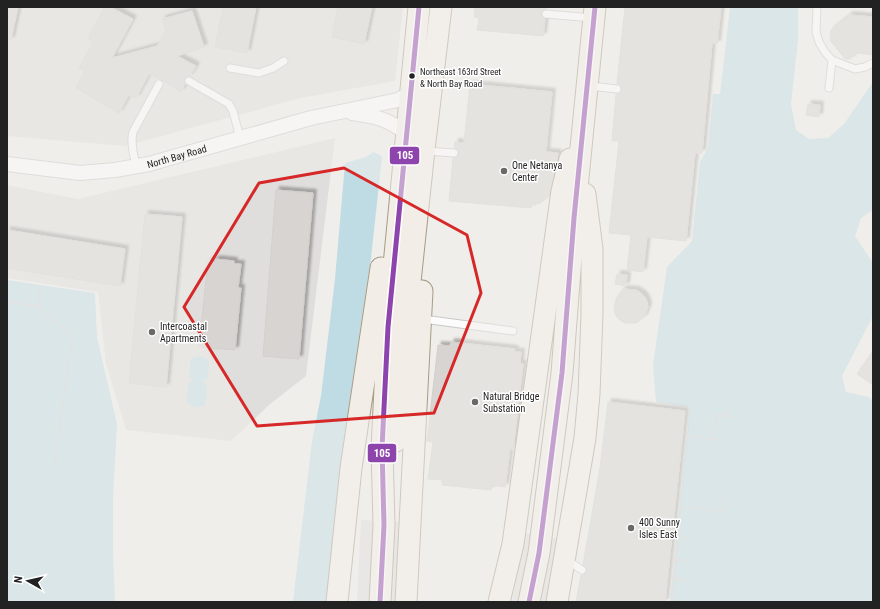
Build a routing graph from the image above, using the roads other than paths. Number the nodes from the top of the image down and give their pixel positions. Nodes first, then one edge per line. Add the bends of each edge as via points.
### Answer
1 (420, 7) edge
2 (441, 7) edge
3 (818, 7) edge
4 (595, 13) edge
5 (546, 14) dead end
6 (832, 60) junction
7 (284, 61) dead end
8 (873, 63) edge
9 (230, 68) dead end
10 (189, 81) dead end
11 (159, 84) dead end
12 (829, 88) dead end
13 (617, 89) dead end
14 (587, 90) junction
15 (411, 93) junction
16 (343, 112) junction
17 (407, 134) junction
18 (240, 138) junction
19 (424, 150) junction
20 (454, 153) dead end
21 (581, 156) junction
22 (7, 164) edge
23 (136, 166) junction
24 (420, 180) junction
25 (421, 319) junction
26 (513, 331) dead end
27 (384, 525) junction
28 (565, 558) junction
29 (582, 570) dead end
30 (337, 602) edge
31 (380, 602) edge
32 (406, 602) edge
33 (499, 602) edge
34 (529, 602) edge
35 (557, 602) edge

1 - 15 main road
2 - 19 main road
3 - 6 lane via 816,32 819,42
4 - 5 lane
4 - 14 main road
6 - 8 lane via 855,69
6 - 12 lane
7 - 9 lane via 259,73
10 - 18 lane via 229,104
11 - 23 lane via 132,132
13 - 14 lane
14 - 21 main road
14 - 33 main road via 562,191 513,544
15 - 16 street, North Bay Road via 398,100
15 - 17 main road
16 - 17 street, North Bay Road via 386,120
16 - 18 street, North Bay Road via 311,118
17 - 27 main road via 388,327 382,448
17 - 30 main road via 380,273 361,393
18 - 23 street, North Bay Road
19 - 20 lane
19 - 24 main road
21 - 28 main road via 592,250 591,356 585,438
21 - 34 main road via 552,459 539,553
22 - 23 street, North Bay Road via 80,173
24 - 25 main road via 426,232
24 - 27 main road via 396,451
25 - 26 lane
25 - 32 main road
27 - 31 main road
28 - 29 lane
28 - 35 main road

